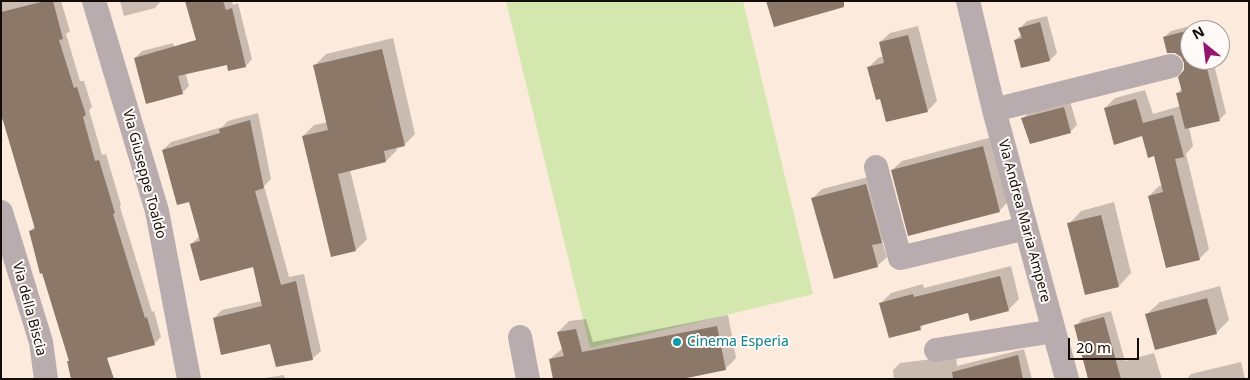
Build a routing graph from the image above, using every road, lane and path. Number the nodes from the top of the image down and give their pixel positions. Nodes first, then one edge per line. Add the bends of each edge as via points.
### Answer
1 (94, 1) edge
2 (968, 1) edge
3 (1171, 66) dead end
4 (994, 110) junction
5 (876, 167) dead end
6 (1, 212) edge
7 (1026, 228) junction
8 (1054, 331) junction
9 (520, 337) dead end
10 (936, 350) dead end
11 (46, 379) edge
12 (189, 379) edge
13 (528, 379) edge
14 (1068, 379) edge

1 - 12 street, Via Giuseppe Toaldo via 157,211
2 - 4 street, Via Andrea Maria Ampere
3 - 4 street
4 - 7 street, Via Andrea Maria Ampere
5 - 7 street via 900,258
6 - 11 street, Via della Biscia via 41,342
7 - 8 street, Via Andrea Maria Ampere
8 - 10 street
8 - 14 street, Via Andrea Maria Ampere
9 - 13 street

